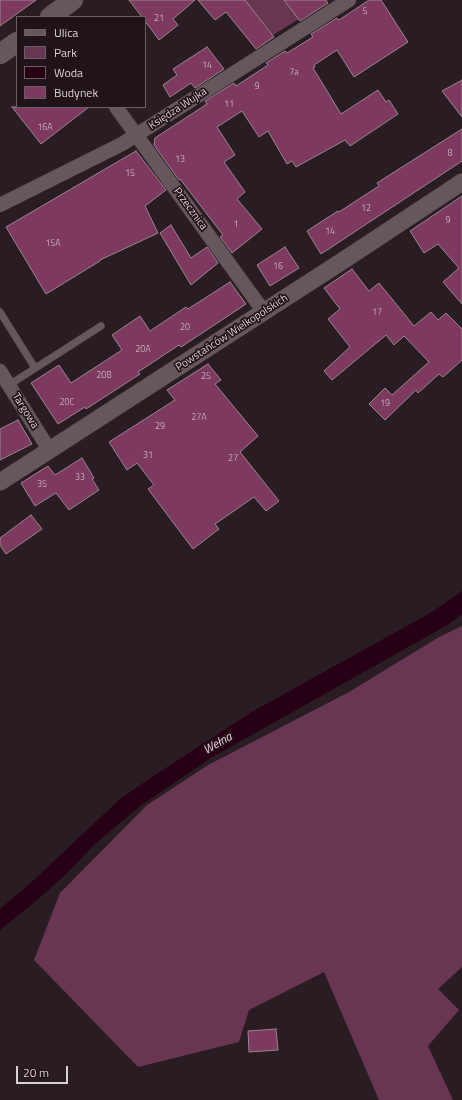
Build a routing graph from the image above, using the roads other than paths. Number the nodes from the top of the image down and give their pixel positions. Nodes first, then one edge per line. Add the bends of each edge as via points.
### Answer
1 (73, 0) edge
2 (349, 0) edge
3 (51, 16) edge
4 (16, 43) edge
5 (0, 54) edge
6 (117, 108) edge
7 (137, 136) junction
8 (462, 182) edge
9 (0, 205) edge
10 (0, 312) edge
11 (264, 312) junction
12 (101, 326) dead end
13 (35, 368) junction
14 (0, 371) edge
15 (8, 385) junction
16 (50, 451) junction
17 (0, 482) edge

1 - 3 main road
2 - 7 street, Księdza Wujka
4 - 5 main road
6 - 7 street, Przecznica
7 - 9 street, Księdza Wujka
7 - 11 street, Przecznica
8 - 11 street, Powstańców Wielkopolskich
10 - 13 lane
11 - 16 street, Powstańców Wielkopolskich
12 - 13 lane
13 - 15 lane
14 - 15 street, Targowa
15 - 16 street, Targowa
16 - 17 street, Powstańców Wielkopolskich

